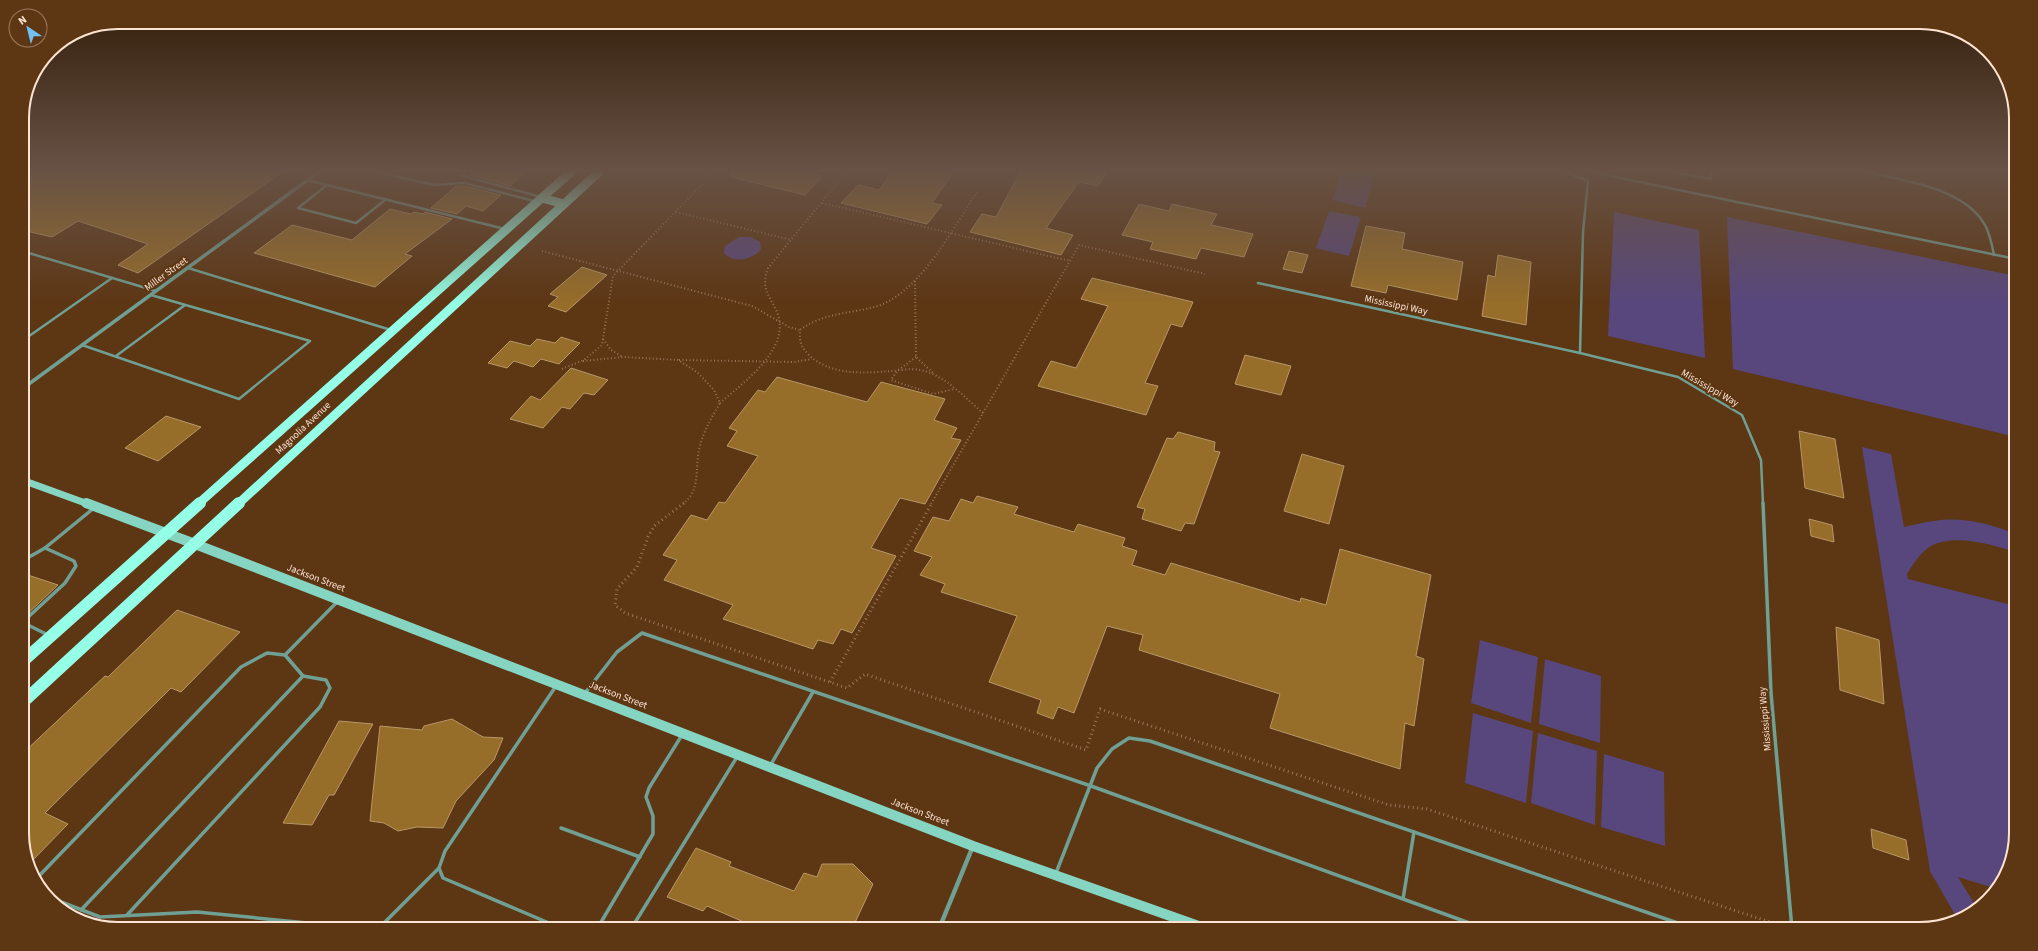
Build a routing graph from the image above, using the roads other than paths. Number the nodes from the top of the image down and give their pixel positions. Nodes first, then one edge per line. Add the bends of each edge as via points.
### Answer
1 (259, 215) edge
2 (327, 215) edge
3 (366, 215) edge
4 (450, 215) edge
5 (522, 215) edge
6 (552, 215) edge
7 (1584, 215) edge
8 (1804, 215) edge
9 (1978, 215) edge
10 (507, 229) junction
11 (29, 253) edge
12 (1994, 255) junction
13 (2009, 258) edge
14 (188, 268) junction
15 (112, 278) junction
16 (1258, 283) dead end
17 (156, 291) junction
18 (151, 295) junction
19 (185, 305) junction
20 (394, 331) junction
21 (29, 336) edge
22 (82, 345) junction
23 (1580, 353) junction
24 (116, 356) junction
25 (29, 383) edge
26 (29, 483) edge
27 (95, 507) junction
28 (166, 534) junction
29 (195, 544) junction
30 (45, 548) junction
31 (29, 557) edge
32 (340, 600) junction
33 (29, 616) edge
34 (29, 625) edge
35 (51, 636) junction
36 (285, 655) junction
37 (29, 656) edge
38 (303, 676) junction
39 (557, 684) junction
40 (813, 692) junction
41 (584, 695) junction
42 (29, 697) edge
43 (683, 733) junction
44 (738, 754) junction
45 (770, 767) junction
46 (1092, 786) junction
47 (561, 828) dead end
48 (1414, 832) junction
49 (973, 846) junction
50 (640, 857) junction
51 (439, 868) junction
52 (40, 875) edge
53 (1055, 875) junction
54 (1403, 899) junction
55 (63, 903) edge
56 (80, 910) junction
57 (127, 915) junction
58 (298, 922) edge
59 (385, 922) edge
60 (547, 922) edge
61 (601, 922) edge
62 (635, 922) edge
63 (942, 922) edge
64 (1187, 922) edge
65 (1467, 922) edge
66 (1675, 922) edge
67 (1791, 922) edge

1 - 14 street, Miller Street
2 - 3 lane via 356,223
4 - 10 lane
5 - 10 main road, Magnolia Avenue
6 - 29 main road, Magnolia Avenue
7 - 23 lane
8 - 12 lane
9 - 12 lane via 1984,223
10 - 20 main road, Magnolia Avenue
11 - 15 lane
12 - 13 lane
14 - 17 street, Miller Street
14 - 20 lane
15 - 17 lane
15 - 21 lane
16 - 23 lane, Mississippi Way
17 - 18 street, Miller Street
18 - 19 lane
18 - 22 street, Miller Street
19 - 24 lane
19 - 24 lane via 310,341 239,399
20 - 28 main road, Magnolia Avenue
22 - 24 lane
22 - 25 street, Miller Street
23 - 67 lane, Mississippi Way via 1678,377 1742,415 1761,460 1771,693
26 - 27 street, Jackson Street
27 - 28 street, Jackson Street
27 - 30 lane
28 - 29 street, Jackson Street
28 - 35 main road, Magnolia Avenue
29 - 32 street, Jackson Street
29 - 42 main road, Magnolia Avenue
30 - 31 lane
30 - 33 lane via 74,561 76,566 65,583
32 - 36 lane
32 - 39 street, Jackson Street
34 - 35 lane
35 - 37 main road, Magnolia Avenue
36 - 38 lane
36 - 52 lane via 267,653 241,667
38 - 56 lane
38 - 57 lane via 326,680 330,688 320,707
39 - 41 street, Jackson Street
39 - 51 lane via 446,851
40 - 41 lane via 642,633 618,651
40 - 45 lane
40 - 46 lane
41 - 43 street, Jackson Street
43 - 44 street, Jackson Street
43 - 50 lane via 649,788 646,797 653,816 653,834
44 - 45 street, Jackson Street
44 - 62 lane
45 - 49 street, Jackson Street
46 - 48 lane via 1097,768 1117,745 1129,738 1150,741
46 - 53 lane
46 - 54 lane
47 - 50 lane
48 - 54 lane
48 - 66 lane
49 - 53 street, Jackson Street
49 - 63 street
50 - 61 lane
51 - 59 lane
51 - 60 lane via 443,878
53 - 64 street, Jackson Street
54 - 65 lane
55 - 56 lane
56 - 57 lane via 100,917
57 - 58 lane via 197,912

